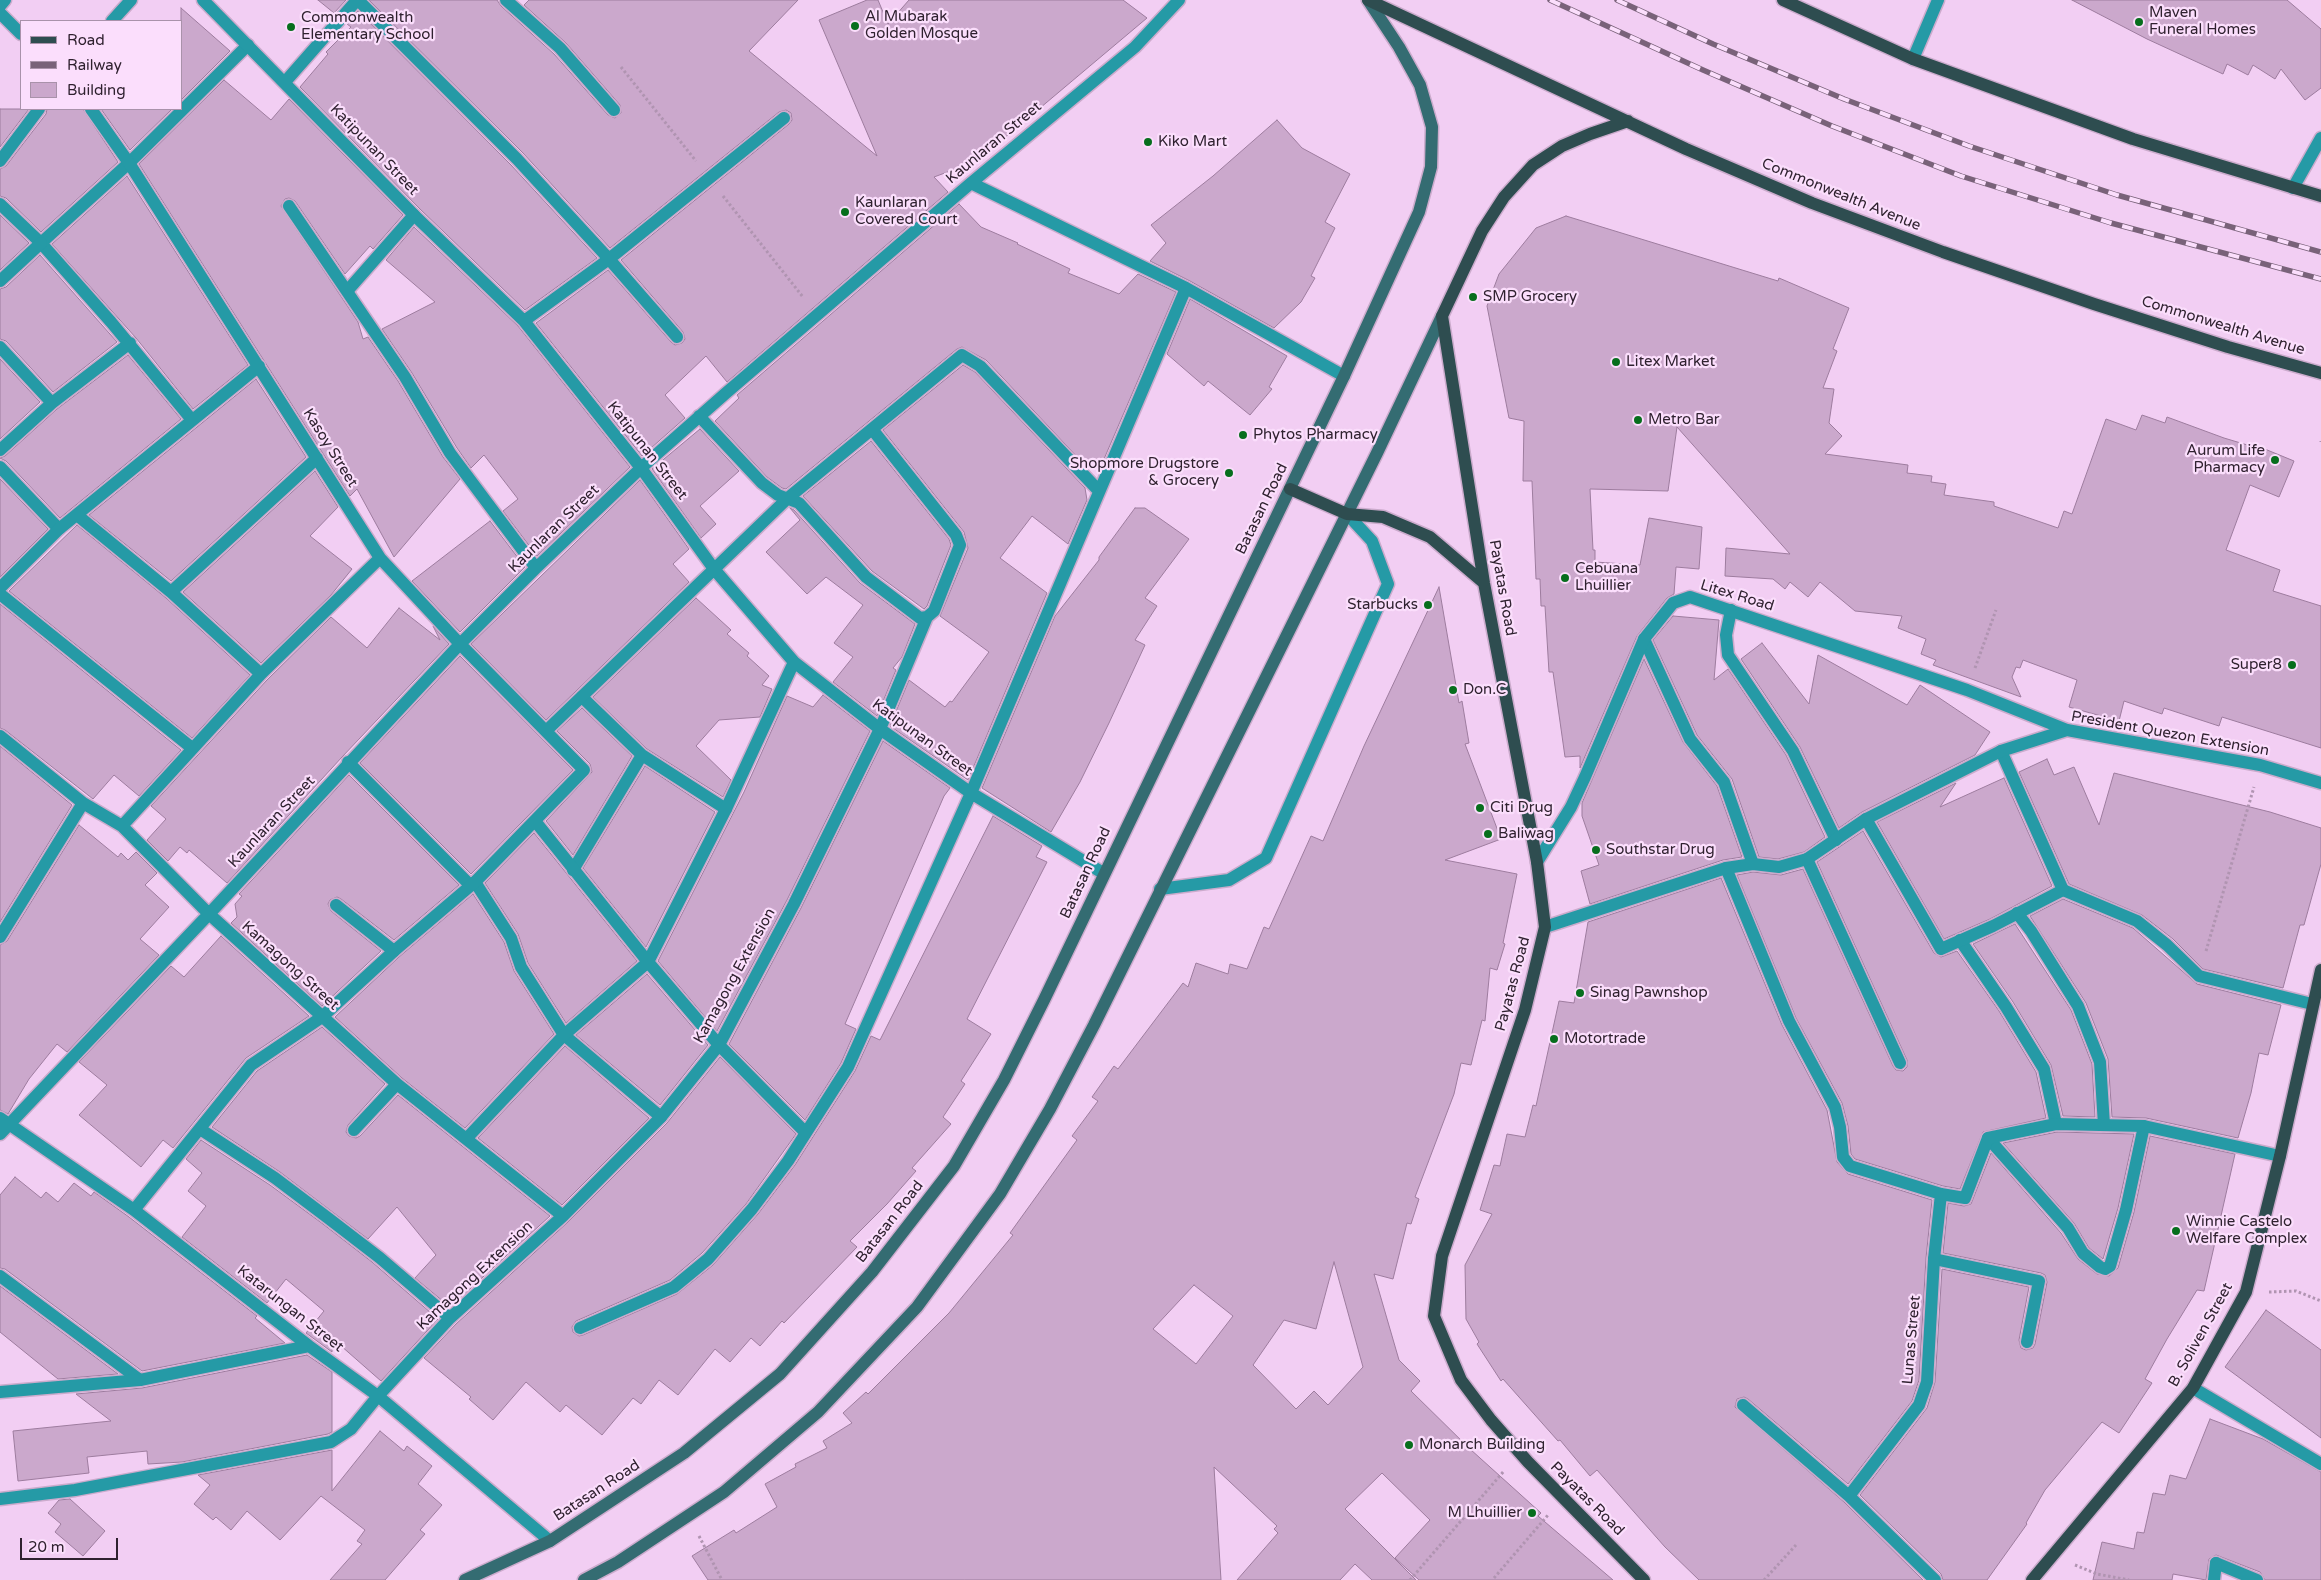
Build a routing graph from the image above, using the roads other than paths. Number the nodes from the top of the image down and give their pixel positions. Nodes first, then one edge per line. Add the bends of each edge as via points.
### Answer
1 (5, 0) edge
2 (131, 0) edge
3 (203, 0) edge
4 (357, 0) edge
5 (506, 0) edge
6 (1179, 0) edge
7 (1368, 0) edge
8 (1783, 0) edge
9 (1938, 0) edge
10 (0, 6) edge
11 (0, 13) edge
12 (113, 20) edge
13 (20, 33) edge
14 (248, 45) junction
15 (1912, 60) junction
16 (285, 82) junction
17 (38, 110) edge
18 (92, 110) edge
19 (614, 110) dead end
20 (784, 118) dead end
21 (1628, 122) junction
22 (2321, 138) edge
23 (0, 161) edge
24 (129, 163) junction
25 (971, 183) junction
26 (2292, 188) junction
27 (2321, 196) edge
28 (0, 204) edge
29 (289, 206) dead end
30 (414, 215) junction
31 (41, 243) junction
32 (609, 259) junction
33 (0, 281) edge
34 (1186, 288) junction
35 (348, 290) junction
36 (1442, 316) junction
37 (524, 321) junction
38 (677, 337) dead end
39 (130, 343) junction
40 (0, 347) edge
41 (259, 366) junction
42 (2321, 373) edge
43 (1344, 376) junction
44 (52, 403) junction
45 (699, 416) junction
46 (192, 420) junction
47 (872, 429) junction
48 (0, 450) edge
49 (316, 458) junction
50 (0, 467) edge
51 (641, 468) junction
52 (1290, 488) junction
53 (1099, 491) junction
54 (788, 498) junction
55 (77, 514) junction
56 (1347, 514) junction
57 (60, 529) junction
58 (380, 558) junction
59 (536, 568) junction
60 (714, 569) junction
61 (1484, 583) junction
62 (0, 588) edge
63 (171, 592) junction
64 (0, 594) edge
65 (1731, 610) junction
66 (927, 617) junction
67 (1644, 639) junction
68 (460, 644) junction
69 (794, 662) junction
70 (261, 674) junction
71 (582, 697) junction
72 (880, 729) junction
73 (2067, 730) junction
74 (546, 732) junction
75 (0, 737) edge
76 (192, 748) junction
77 (2001, 751) junction
78 (642, 755) junction
79 (348, 762) junction
80 (2321, 784) edge
81 (971, 793) junction
82 (83, 803) junction
83 (726, 809) junction
84 (1866, 819) junction
85 (535, 821) junction
86 (122, 826) junction
87 (1836, 840) junction
88 (1806, 859) junction
89 (1537, 862) junction
90 (1753, 864) junction
91 (1726, 868) junction
92 (573, 870) junction
93 (1103, 873) junction
94 (472, 884) junction
95 (1160, 890) junction
96 (2063, 890) junction
97 (336, 905) dead end
98 (2017, 913) junction
99 (209, 914) junction
100 (1545, 927) junction
101 (0, 937) edge
102 (1960, 940) junction
103 (394, 951) junction
104 (648, 962) junction
105 (2321, 970) edge
106 (2312, 1004) junction
107 (322, 1016) junction
108 (564, 1035) junction
109 (719, 1045) junction
110 (1900, 1063) dead end
111 (397, 1084) junction
112 (661, 1117) junction
113 (4, 1120) edge
114 (2056, 1124) junction
115 (2104, 1125) junction
116 (2144, 1126) junction
117 (200, 1129) junction
118 (354, 1130) dead end
119 (806, 1133) junction
120 (0, 1134) edge
121 (467, 1138) junction
122 (1988, 1138) junction
123 (2280, 1156) junction
124 (1941, 1194) junction
125 (134, 1210) junction
126 (563, 1216) junction
127 (1934, 1259) junction
128 (0, 1276) edge
129 (450, 1318) junction
130 (580, 1328) dead end
131 (2028, 1342) dead end
132 (309, 1346) junction
133 (140, 1380) junction
134 (2193, 1388) junction
135 (0, 1392) edge
136 (378, 1396) junction
137 (1743, 1405) dead end
138 (2321, 1464) edge
139 (1849, 1496) junction
140 (0, 1499) edge
141 (550, 1541) junction
142 (465, 1580) edge
143 (584, 1580) edge
144 (1644, 1580) edge
145 (1935, 1580) edge
146 (2032, 1580) edge
147 (2214, 1580) edge
148 (2257, 1580) edge

1 - 10 street
2 - 12 street
3 - 14 street, Katipunan Street
4 - 16 street
4 - 32 street via 517,159
5 - 19 street via 560,48
6 - 25 street, Kaunlaran Street via 1136,47
7 - 21 main road, Commonwealth Avenue
7 - 43 main road, Batasan Road via 1420,85 1432,127 1431,167 1419,212
8 - 15 main road
9 - 15 street
11 - 13 street
14 - 16 street, Katipunan Street
14 - 24 street
15 - 26 main road via 2133,139
16 - 30 street, Katipunan Street
17 - 23 street
18 - 24 street, Kasoy Street
20 - 32 street
21 - 36 main road via 1562,146 1533,165 1504,197 1482,231
21 - 42 main road, Commonwealth Avenue via 1812,203 1943,252 2228,347
22 - 26 street
24 - 31 street
24 - 41 street, Kasoy Street
25 - 34 street
25 - 45 street, Kaunlaran Street
26 - 27 main road
28 - 31 street
29 - 35 street
30 - 35 street
30 - 37 street, Katipunan Street
31 - 33 street
31 - 39 street
32 - 37 street
32 - 38 street
34 - 43 street
34 - 53 street
35 - 59 street via 450,453
36 - 56 main road
36 - 61 main road, Payatas Road
37 - 51 street, Katipunan Street
39 - 44 street
39 - 46 street
40 - 44 street
41 - 46 street
41 - 49 street, Kasoy Street
43 - 52 main road, Batasan Road
44 - 48 street
45 - 51 street, Kaunlaran Street
45 - 54 street via 762,483
46 - 55 street
47 - 53 street via 962,355 980,366
47 - 54 street
47 - 66 street, Kamagong Extension via 956,535 960,545 934,611
49 - 58 street, Kasoy Street
49 - 63 street
50 - 57 street
51 - 59 street, Kaunlaran Street
51 - 60 street, Katipunan Street
52 - 56 main road
52 - 93 main road, Batasan Road
53 - 81 street
54 - 60 street
54 - 66 street via 799,503 866,577 920,618
55 - 57 street
55 - 63 street
56 - 61 main road via 1383,517 1430,537
56 - 95 main road
56 - 95 street via 1372,541 1388,584 1266,858 1229,880
57 - 62 street
58 - 68 street, Kasoy Street
58 - 70 street
59 - 68 street, Kaunlaran Street
60 - 69 street, Katipunan Street
60 - 71 street
61 - 89 main road, Payatas Road
63 - 70 street
64 - 76 street
65 - 67 street, Litex Road via 1690,597 1673,603
65 - 73 street, Litex Road via 1966,690
65 - 87 street via 1726,635 1728,655 1793,751
66 - 72 street, Kamagong Extension
67 - 89 street, Litex Road via 1571,807
67 - 90 street via 1690,739 1724,782
68 - 74 street, Kasoy Street
68 - 79 street, Kaunlaran Street
69 - 72 street, Katipunan Street
69 - 83 street
70 - 76 street
71 - 74 street
71 - 78 street
72 - 81 street, Katipunan Street
72 - 109 street, Kamagong Extension via 794,904
73 - 77 street, President Quezon Extension
73 - 80 street, President Quezon Extension via 2260,765
74 - 85 street, Kasoy Street via 584,770
75 - 82 street, Kamagong Street
76 - 86 street
77 - 84 street, President Quezon Extension
77 - 96 street
78 - 83 street
78 - 92 street
79 - 94 street
79 - 99 street, Kaunlaran Street
81 - 93 street, Katipunan Street
81 - 119 street via 848,1067
82 - 86 street, Kamagong Street
82 - 101 street
83 - 104 street
84 - 87 street, President Quezon Extension
84 - 102 street via 1941,949
85 - 92 street
85 - 94 street
86 - 99 street, Kamagong Street
87 - 88 street, President Quezon Extension
88 - 90 street, President Quezon Extension via 1779,867
88 - 110 street
89 - 100 main road, Payatas Road
90 - 91 street, President Quezon Extension
91 - 100 street, President Quezon Extension
91 - 124 street via 1789,1022 1835,1107 1846,1163
92 - 104 street
93 - 141 main road, Batasan Road via 1026,1035 954,1166 872,1272 780,1374 684,1453
94 - 103 street
94 - 108 street via 511,938 520,967
95 - 143 main road via 1094,1025 1000,1194 917,1307 818,1412 724,1492 618,1562
96 - 98 street
96 - 106 street via 2137,921 2199,976
97 - 103 street
98 - 102 street
98 - 115 street via 2078,1006 2100,1062
99 - 107 street, Kamagong Street
99 - 113 street, Kaunlaran Street
100 - 144 main road, Payatas Road via 1525,1010 1442,1256 1434,1316 1461,1380 1520,1454
102 - 114 street via 2044,1069
103 - 107 street
104 - 108 street
104 - 109 street
105 - 106 main road, B. Soliven Street
106 - 123 main road, B. Soliven Street
107 - 111 street, Kamagong Street
107 - 117 street via 251,1065
108 - 112 street
108 - 121 street
109 - 112 street, Kamagong Extension
109 - 119 street
111 - 118 street
111 - 121 street, Kamagong Street
112 - 126 street, Kamagong Extension
113 - 120 street, Kaunlaran Street
113 - 125 street, Katarungan Street
114 - 115 street
114 - 122 street
115 - 116 street
116 - 122 street via 2126,1210 2110,1266 2105,1269 2083,1252 2068,1228
116 - 123 street
117 - 125 street
117 - 129 street via 275,1178 335,1223
119 - 130 street via 752,1209 708,1259 674,1287
121 - 126 street, Kamagong Street
122 - 124 street via 1965,1198
123 - 134 main road, B. Soliven Street via 2246,1292
124 - 127 street, Lunas Street
125 - 132 street, Katarungan Street
126 - 129 street, Kamagong Extension
127 - 131 street via 2039,1281
127 - 139 street, Lunas Street via 1927,1382 1920,1405
128 - 133 street
129 - 136 street, Kamagong Extension
132 - 133 street
132 - 136 street, Katarungan Street
133 - 135 street
134 - 138 street
134 - 146 main road, B. Soliven Street
136 - 140 street, Kamagong Extension via 351,1430 331,1442 75,1490
136 - 141 street, Katarungan Street
137 - 139 street
139 - 145 street
141 - 142 main road, Batasan Road
147 - 148 street via 2216,1563

